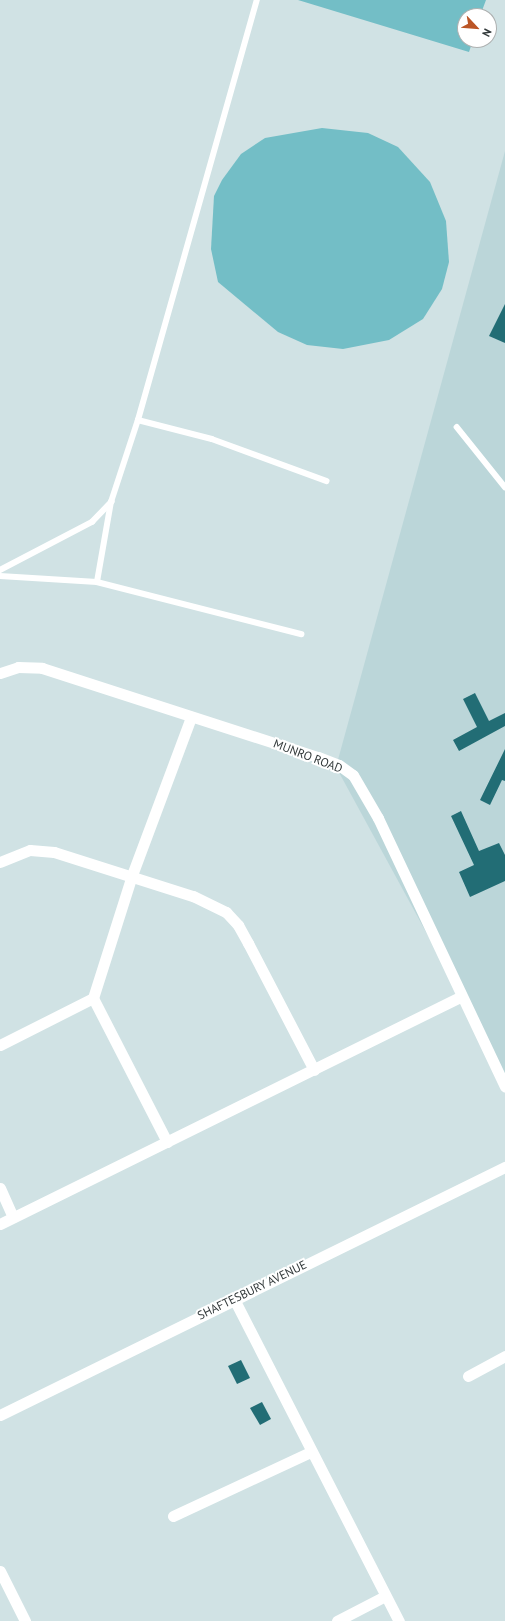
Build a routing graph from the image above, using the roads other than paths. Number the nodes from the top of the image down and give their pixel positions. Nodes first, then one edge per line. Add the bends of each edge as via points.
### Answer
1 (257, 0) edge
2 (138, 420) junction
3 (457, 427) dead end
4 (327, 481) dead end
5 (505, 487) edge
6 (111, 502) junction
7 (0, 570) edge
8 (0, 576) edge
9 (97, 582) junction
10 (301, 634) dead end
11 (0, 673) edge
12 (191, 717) junction
13 (0, 862) edge
14 (132, 875) junction
15 (460, 997) junction
16 (93, 998) junction
17 (0, 1045) edge
18 (314, 1070) junction
19 (505, 1087) edge
20 (167, 1142) junction
21 (505, 1167) edge
22 (0, 1188) edge
23 (13, 1217) junction
24 (0, 1224) edge
25 (234, 1299) junction
26 (505, 1356) edge
27 (468, 1376) dead end
28 (0, 1415) edge
29 (310, 1452) junction
30 (173, 1516) dead end
31 (0, 1571) edge
32 (385, 1596) junction
33 (25, 1621) edge
34 (337, 1621) edge
35 (399, 1621) edge

1 - 2 lane
2 - 4 lane via 212,440
2 - 6 lane
3 - 5 lane
6 - 7 lane via 92,522
6 - 9 lane
8 - 9 lane
9 - 10 lane
11 - 12 street, MUNRO ROAD via 18,667 42,668
12 - 14 street
12 - 15 street, MUNRO ROAD via 339,765 353,775 378,818
13 - 14 street via 30,850 43,850
14 - 16 street
14 - 18 street via 210,902 230,917 248,943
15 - 18 street
15 - 19 street, MUNRO ROAD
16 - 17 street
16 - 20 street
18 - 20 street
20 - 23 street
21 - 25 street, SHAFTESBURY AVENUE
22 - 23 street
23 - 24 street
25 - 28 street, SHAFTESBURY AVENUE
25 - 29 street
26 - 27 street
29 - 30 street
29 - 32 street
31 - 33 street
32 - 34 street
32 - 35 street

